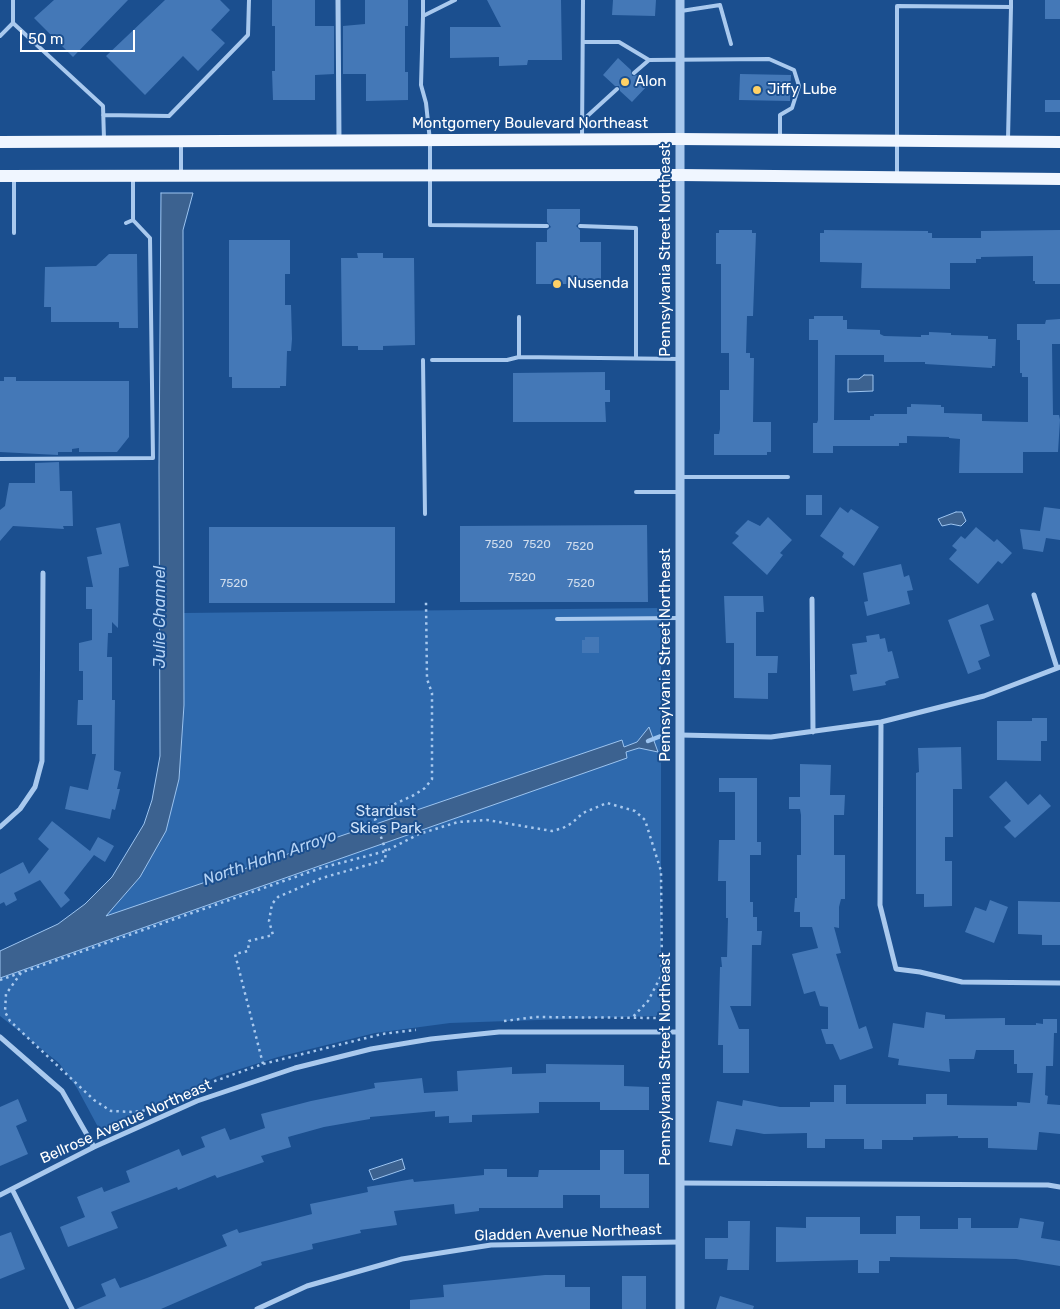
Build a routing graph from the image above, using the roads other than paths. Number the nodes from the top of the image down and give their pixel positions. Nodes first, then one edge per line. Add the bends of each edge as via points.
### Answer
1 (13, 0) edge
2 (249, 0) edge
3 (338, 0) edge
4 (423, 0) edge
5 (455, 0) edge
6 (583, 0) edge
7 (680, 0) edge
8 (1011, 0) edge
9 (1011, 7) junction
10 (680, 11) junction
11 (423, 16) junction
12 (13, 23) junction
13 (0, 36) edge
14 (583, 42) junction
15 (731, 44) dead end
16 (649, 60) junction
17 (680, 60) junction
18 (634, 73) dead end
19 (617, 88) dead end
20 (103, 115) junction
21 (583, 120) junction
22 (679, 139) junction
23 (430, 140) junction
24 (582, 140) junction
25 (780, 140) junction
26 (339, 141) junction
27 (896, 141) junction
28 (0, 142) edge
29 (105, 142) junction
30 (181, 142) junction
31 (1008, 142) junction
32 (1060, 142) edge
33 (430, 175) junction
34 (680, 175) junction
35 (0, 176) edge
36 (14, 176) junction
37 (133, 176) junction
38 (181, 176) junction
39 (897, 177) junction
40 (1060, 178) edge
41 (133, 220) junction
42 (126, 223) dead end
43 (547, 226) dead end
44 (580, 226) dead end
45 (14, 233) dead end
46 (519, 317) dead end
47 (519, 356) junction
48 (636, 358) junction
49 (680, 359) junction
50 (423, 360) dead end
51 (432, 360) dead end
52 (0, 459) edge
53 (679, 477) junction
54 (788, 477) dead end
55 (636, 492) dead end
56 (679, 492) junction
57 (425, 514) dead end
58 (42, 573) dead end
59 (1034, 595) dead end
60 (812, 599) dead end
61 (680, 618) junction
62 (557, 619) dead end
63 (1058, 667) edge
64 (881, 722) junction
65 (813, 732) junction
66 (680, 735) junction
67 (0, 827) edge
68 (1060, 982) edge
69 (680, 1032) junction
70 (0, 1037) edge
71 (94, 1147) junction
72 (680, 1183) junction
73 (1060, 1187) edge
74 (12, 1189) junction
75 (0, 1195) edge
76 (680, 1242) junction
77 (72, 1309) edge
78 (257, 1309) edge
79 (680, 1309) edge

1 - 12 lane
2 - 20 lane via 248,35 169,116
3 - 26 street
4 - 11 lane
5 - 11 lane
6 - 14 lane
7 - 10 street, Pennsylvania Street Northeast
8 - 9 lane
9 - 27 lane via 897,6
9 - 31 lane
10 - 15 lane via 720,5
10 - 17 street, Pennsylvania Street Northeast
11 - 23 lane via 421,85
12 - 13 lane
12 - 20 lane via 102,106
14 - 16 lane via 619,42
14 - 21 lane
16 - 17 lane
16 - 18 lane
17 - 22 street, Pennsylvania Street Northeast
17 - 25 lane via 769,59 794,70 798,86 792,108 780,116
19 - 21 lane
20 - 29 lane
21 - 24 lane
22 - 24 main road, Montgomery Boulevard Northeast
22 - 25 main road, Montgomery Boulevard Northeast
22 - 34 street, Pennsylvania Street Northeast
23 - 24 main road, Montgomery Boulevard Northeast
23 - 26 main road, Montgomery Boulevard Northeast
23 - 33 lane
25 - 27 main road, Montgomery Boulevard Northeast
26 - 30 main road, Montgomery Boulevard Northeast
27 - 31 main road, Montgomery Boulevard Northeast
27 - 39 lane
28 - 29 main road, Montgomery Boulevard Northeast
29 - 30 main road, Montgomery Boulevard Northeast
30 - 38 lane
31 - 32 main road, Montgomery Boulevard Northeast
33 - 34 main road
33 - 38 main road
33 - 43 lane via 430,225
34 - 39 main road
34 - 49 street, Pennsylvania Street Northeast
35 - 36 main road
36 - 37 main road
36 - 45 lane
37 - 38 main road
37 - 41 lane
39 - 40 main road
41 - 42 lane
41 - 52 lane via 150,238 153,458
44 - 48 lane via 636,228
46 - 47 lane
47 - 48 lane
47 - 51 lane via 507,360
48 - 49 lane
49 - 53 street, Pennsylvania Street Northeast
50 - 57 lane
53 - 54 lane
53 - 56 street, Pennsylvania Street Northeast
55 - 56 lane
56 - 61 street, Pennsylvania Street Northeast
58 - 67 street via 42,761 35,787 20,809
59 - 63 street
60 - 65 street
61 - 62 lane
61 - 66 street, Pennsylvania Street Northeast
63 - 64 street via 984,696
64 - 65 street
64 - 68 street via 880,906 896,969 962,982
65 - 66 street via 771,737
66 - 69 street, Pennsylvania Street Northeast
69 - 71 street, Bellrose Avenue Northeast via 499,1032 372,1049 295,1068 197,1101
69 - 72 street, Pennsylvania Street Northeast
70 - 71 street via 62,1091
71 - 74 street, Bellrose Avenue Northeast
72 - 73 street
72 - 76 street, Pennsylvania Street Northeast
74 - 75 street, Bellrose Avenue Northeast
74 - 77 street
76 - 78 street, Gladden Avenue Northeast via 492,1245 402,1259 307,1286
76 - 79 street, Pennsylvania Street Northeast

